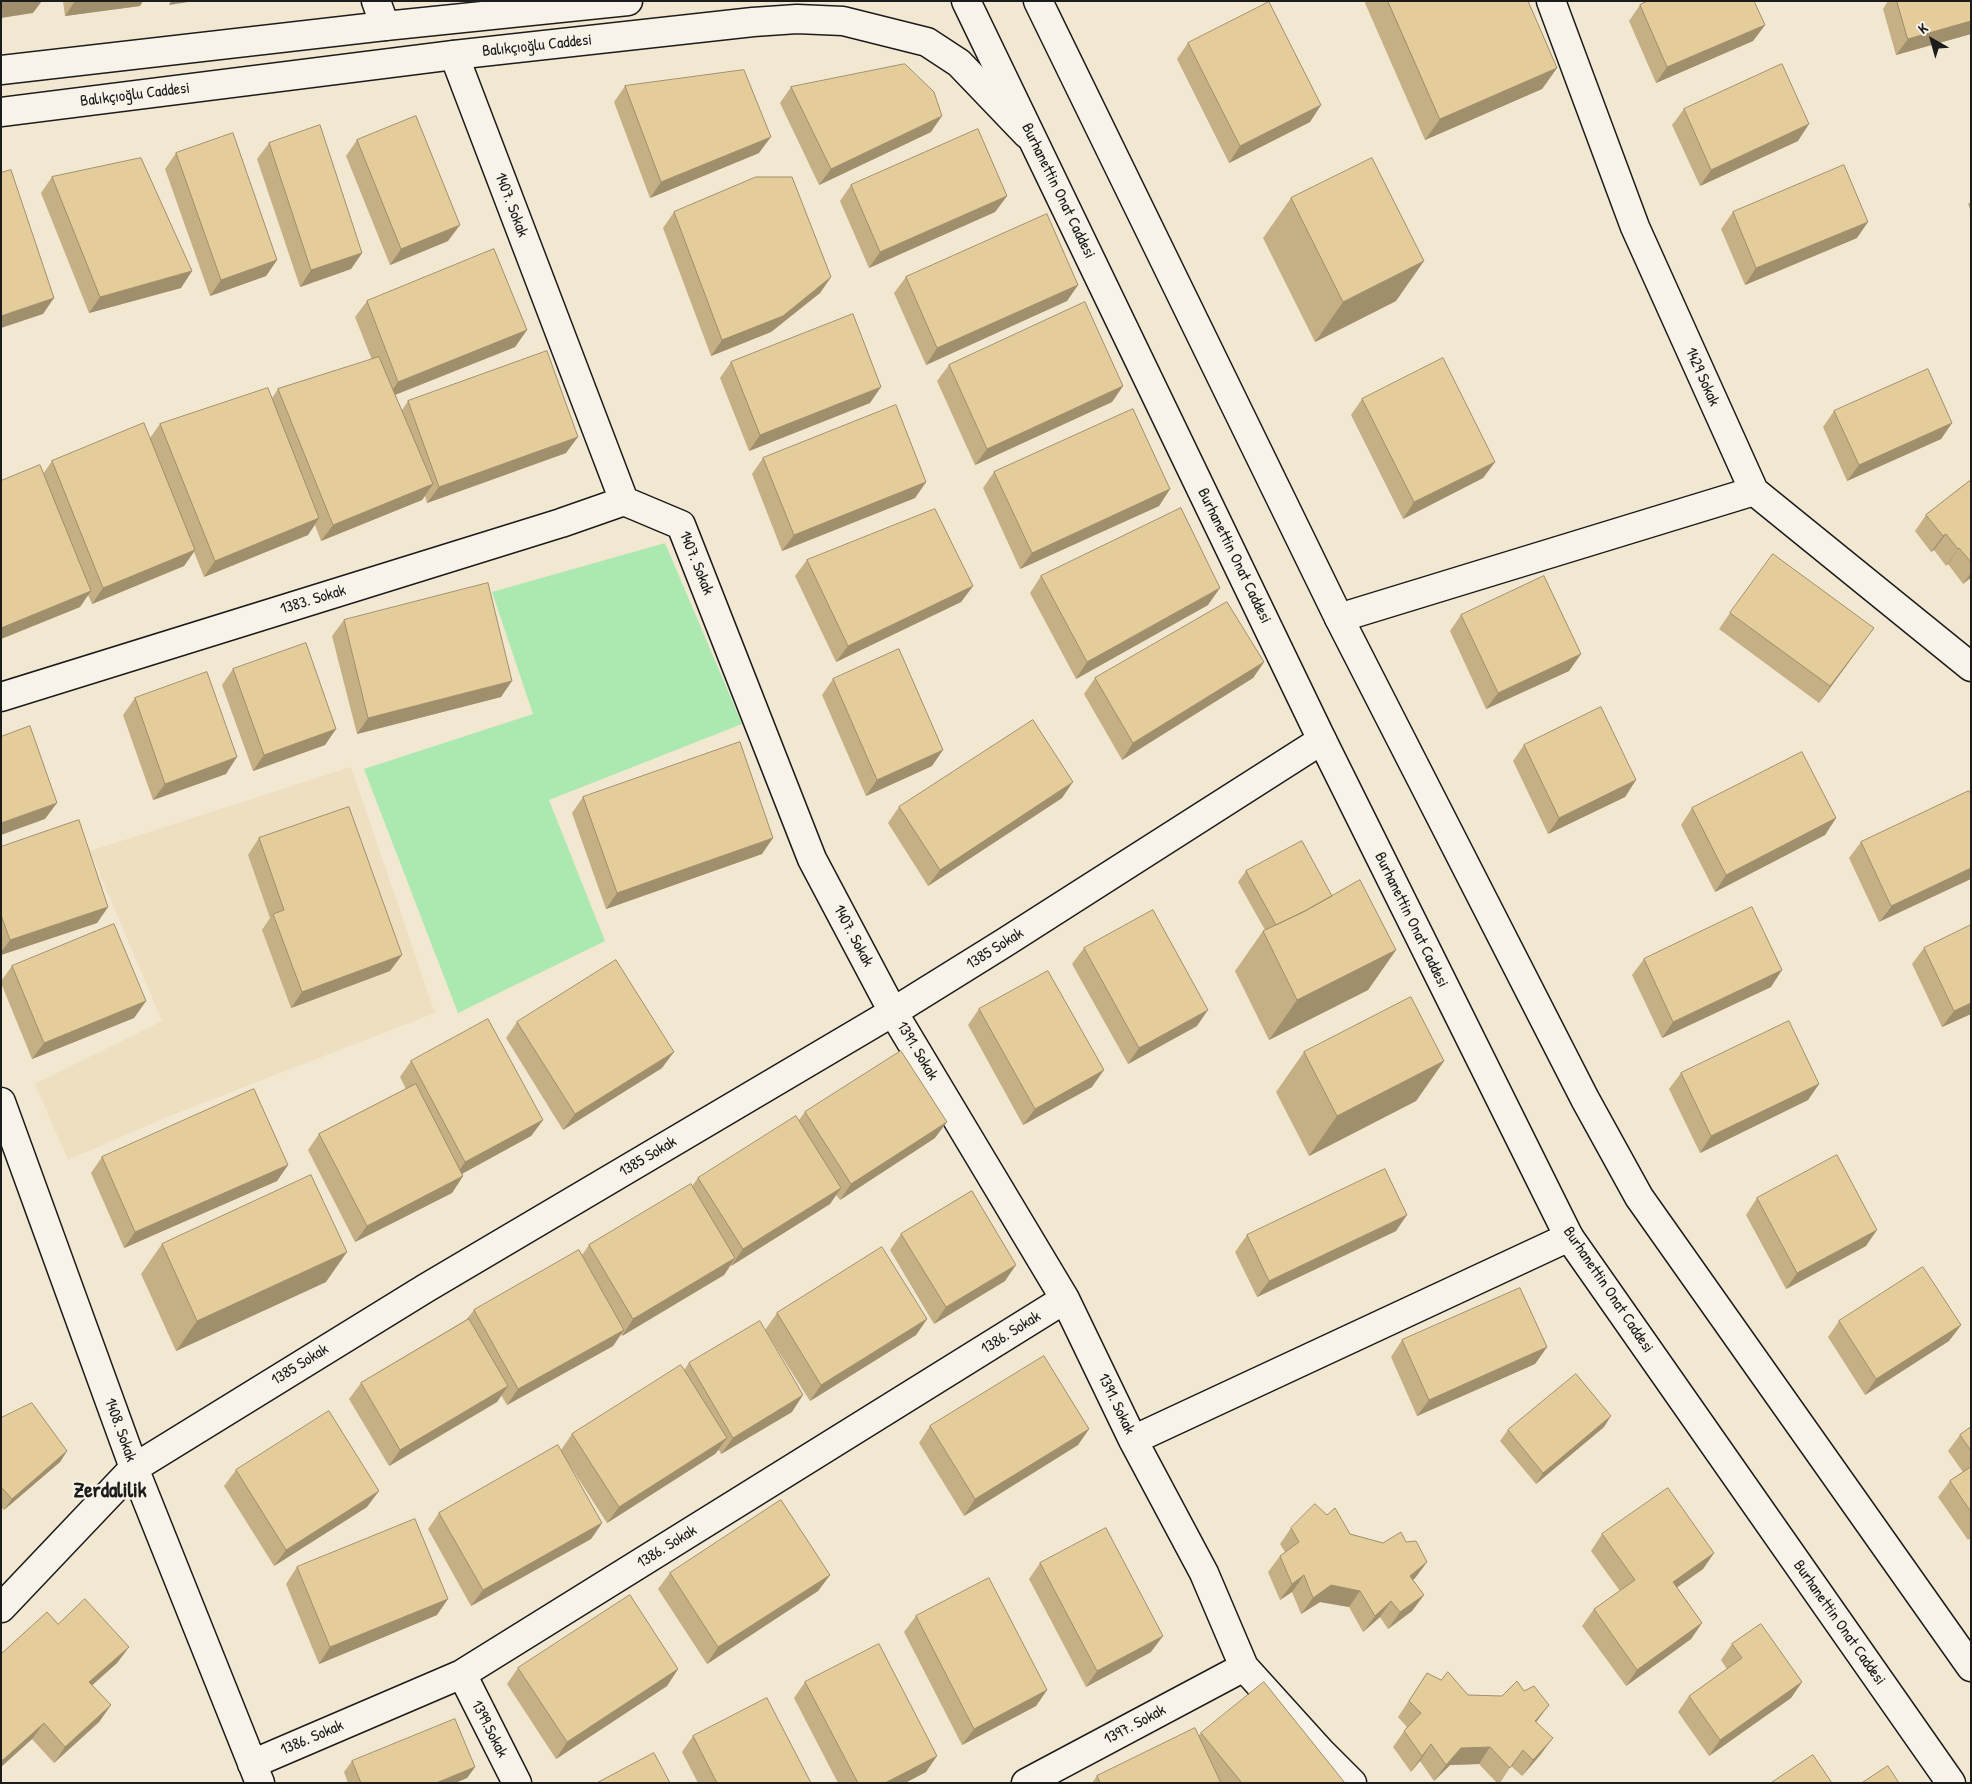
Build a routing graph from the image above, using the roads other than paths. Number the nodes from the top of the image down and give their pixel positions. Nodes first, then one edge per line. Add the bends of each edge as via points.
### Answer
1 (628, 1) edge
2 (966, 1) edge
3 (1038, 1) edge
4 (1551, 1) edge
5 (380, 14) edge
6 (454, 55) junction
7 (1, 70) edge
8 (1, 112) edge
9 (1034, 141) junction
10 (1754, 491) junction
11 (624, 501) junction
12 (1339, 618) junction
13 (1971, 668) edge
14 (1, 697) edge
15 (1322, 740) junction
16 (893, 1012) junction
17 (1, 1102) edge
18 (1570, 1237) junction
19 (1065, 1299) junction
20 (1133, 1440) junction
21 (134, 1468) junction
22 (1, 1608) edge
23 (1244, 1667) junction
24 (1971, 1667) edge
25 (462, 1674) junction
26 (256, 1773) edge
27 (517, 1783) edge
28 (1026, 1783) edge
29 (1352, 1783) edge
30 (1950, 1783) edge

1 - 5 street
2 - 9 street, Burhanettin Onat Caddesi
3 - 12 street
4 - 10 street, 1429 Sokak via 1635,227
5 - 7 street
6 - 8 street, Balıkçıoğlu Caddesi
6 - 9 street, Balıkçıoğlu Caddesi via 753,22 843,21 927,42 960,63
6 - 11 street, 1407. Sokak
9 - 15 street, Burhanettin Onat Caddesi
10 - 12 street
10 - 13 street, 1429 Sokak
11 - 14 street, 1383. Sokak via 561,524
11 - 16 street, 1407. Sokak via 681,525 812,859
12 - 24 street via 1585,1099 1639,1197
15 - 16 street, 1385 Sokak
15 - 18 street, Burhanettin Onat Caddesi
16 - 19 street, 1391. Sokak
16 - 21 street, 1385 Sokak via 426,1288
17 - 21 street, 1408. Sokak
18 - 20 street
18 - 30 street, Burhanettin Onat Caddesi
19 - 20 street, 1391. Sokak
19 - 25 street, 1386. Sokak
20 - 23 street, 1391. Sokak via 1204,1573
21 - 22 street, 1385 Sokak
21 - 26 street, 1408. Sokak
23 - 28 street, 1397. Sokak
23 - 29 street, 1391. Sokak
25 - 26 street, 1386. Sokak
25 - 27 street, 1399.Sokak

